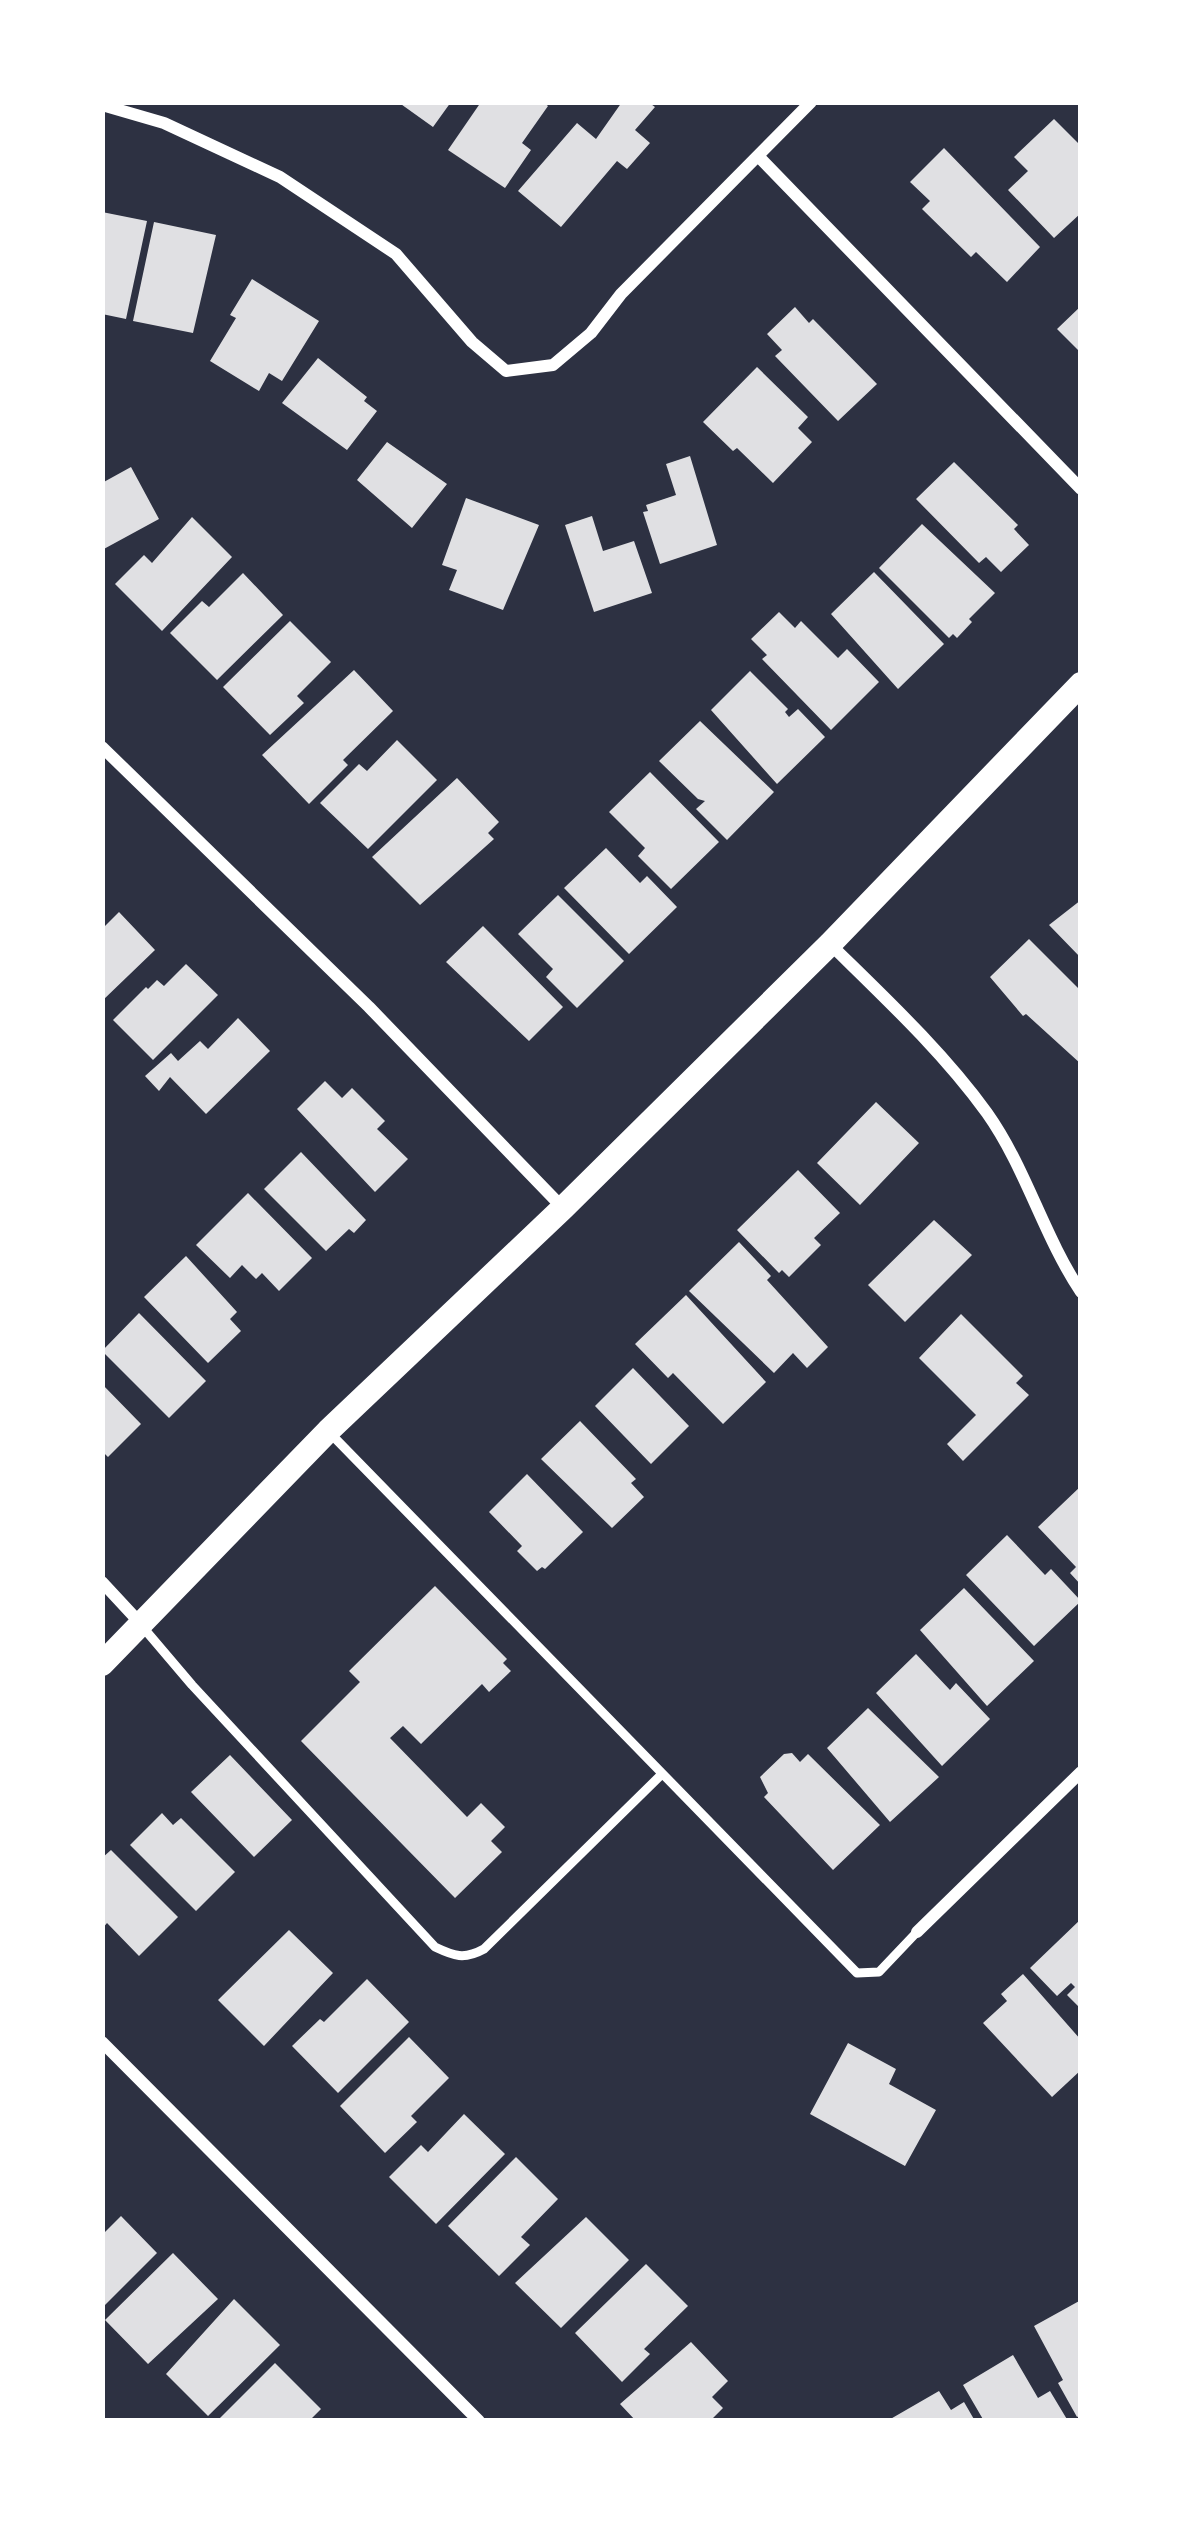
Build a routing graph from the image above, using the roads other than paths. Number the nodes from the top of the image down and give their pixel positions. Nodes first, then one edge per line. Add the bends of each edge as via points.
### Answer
1 (811, 102) edge
2 (102, 105) edge
3 (760, 158) junction
4 (1081, 489) edge
5 (1081, 684) edge
6 (102, 747) edge
7 (830, 944) junction
8 (563, 1208) junction
9 (1081, 1292) edge
10 (328, 1431) junction
11 (102, 1582) edge
12 (141, 1625) junction
13 (102, 1664) edge
14 (1081, 1772) edge
15 (662, 1774) junction
16 (917, 1932) joint
17 (102, 2042) edge
18 (479, 2421) edge

1 - 3 street
2 - 3 street via 164,123 280,177 396,254 506,371 553,365 591,334 621,294
3 - 4 street
5 - 7 main road
6 - 8 street
7 - 8 main road
7 - 9 street via 987,1114
8 - 10 main road
10 - 12 main road
10 - 15 lane
11 - 12 street
12 - 13 main road
12 - 15 lane via 435,1947 455,1956 484,1949
14 - 16 street
15 - 16 lane via 857,1973 878,1972
17 - 18 street

